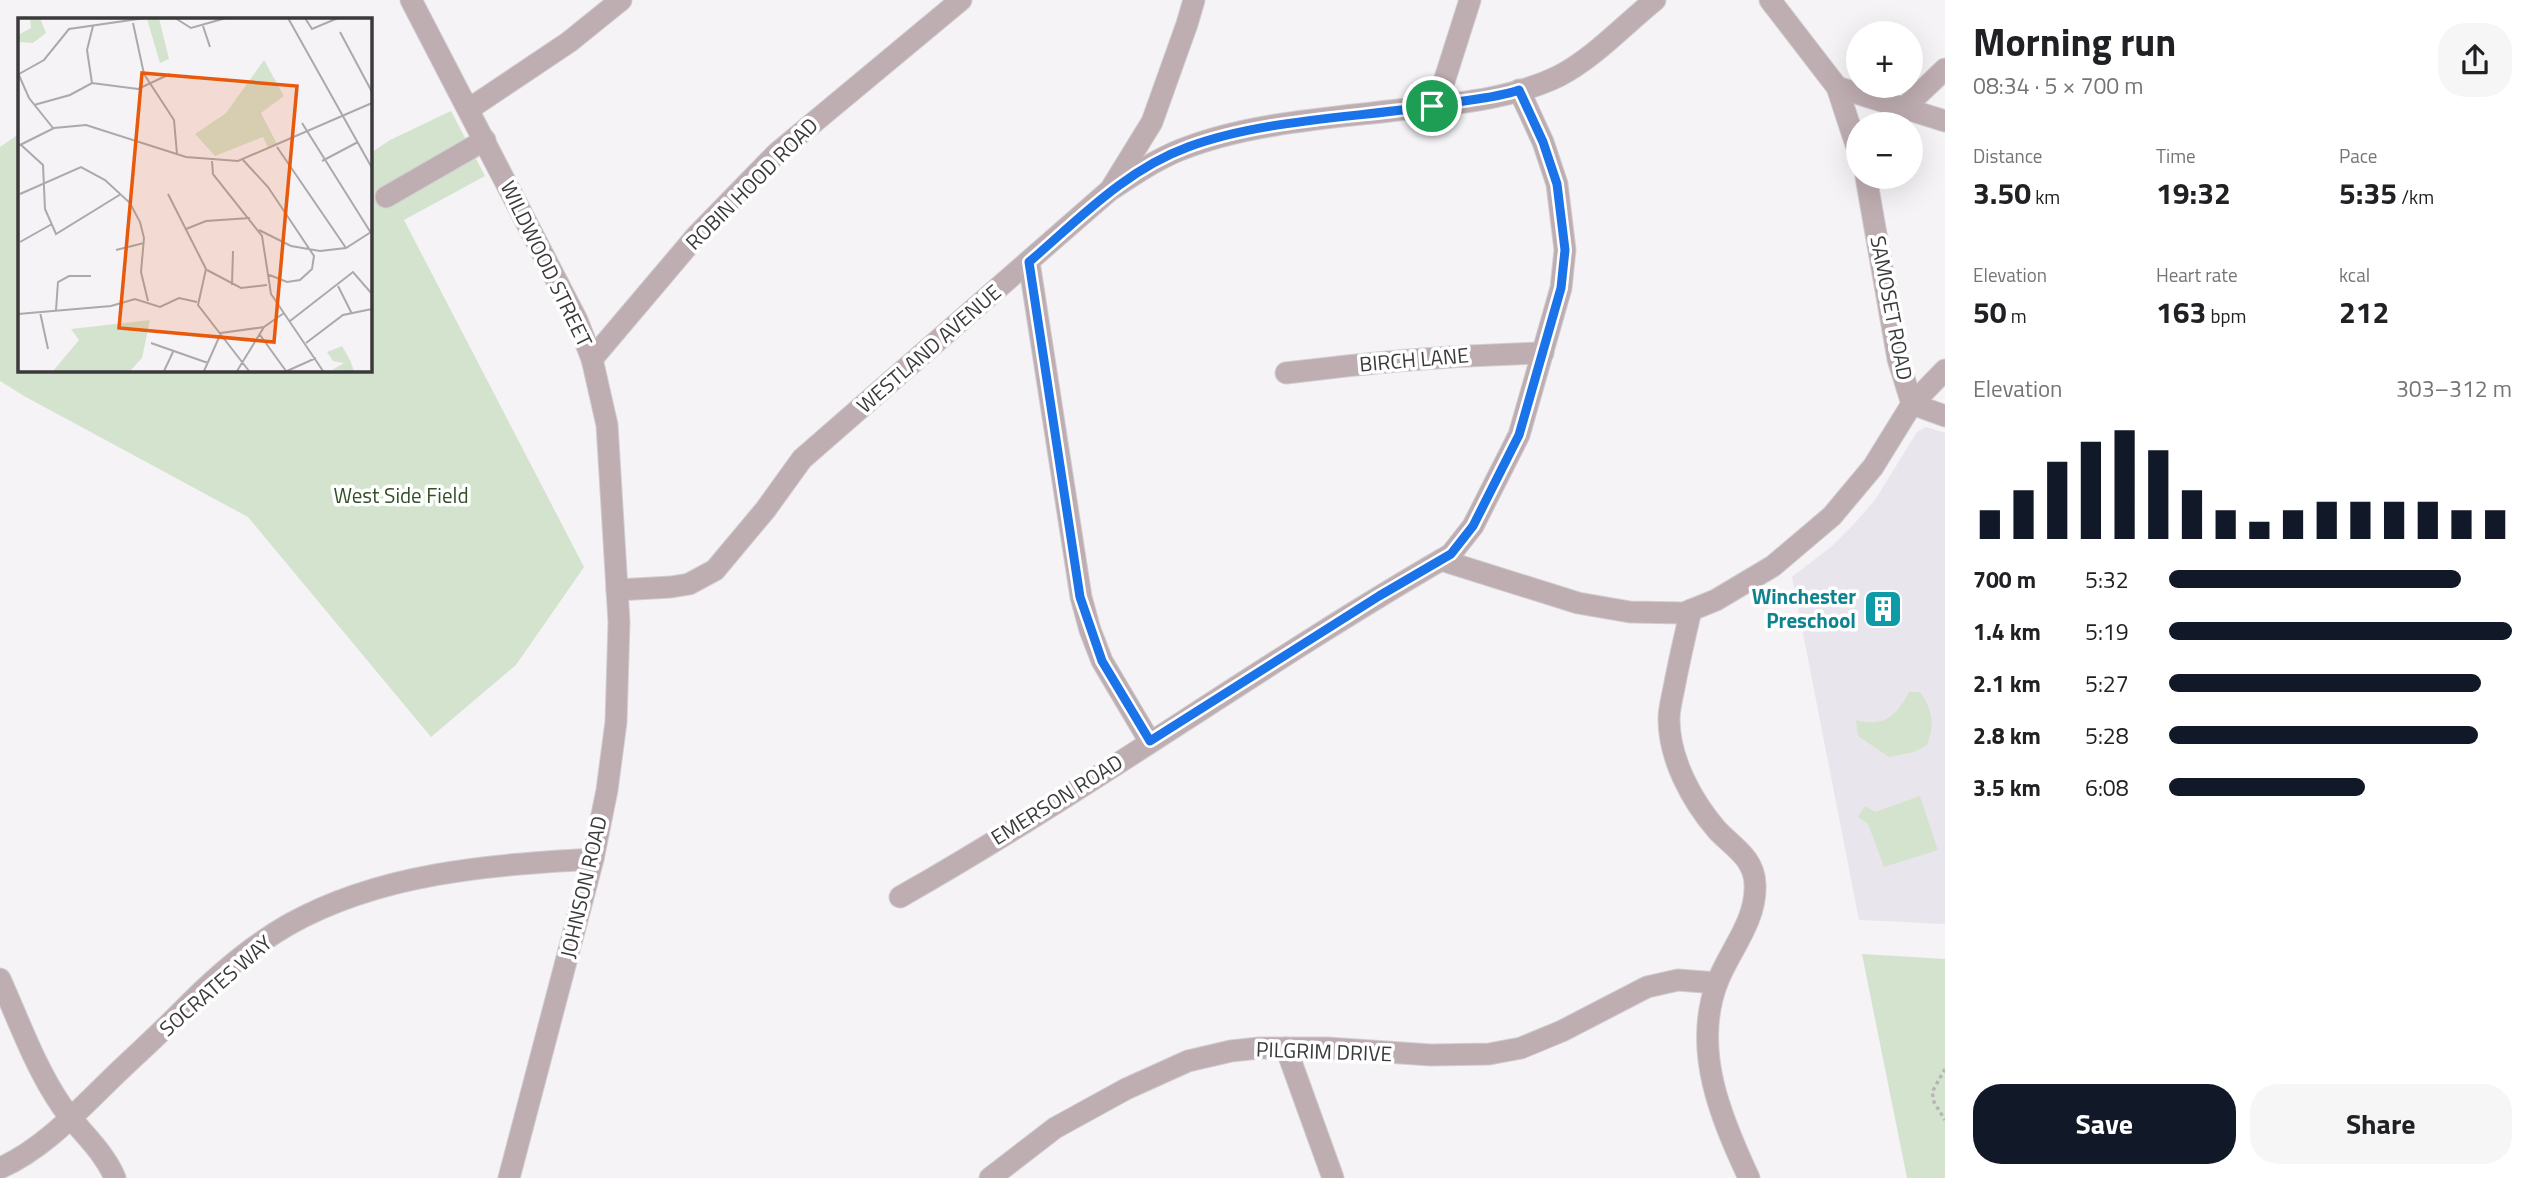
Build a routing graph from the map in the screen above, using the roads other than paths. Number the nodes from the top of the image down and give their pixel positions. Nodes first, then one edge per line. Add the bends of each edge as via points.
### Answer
1 (411, 0) edge
2 (621, 0) edge
3 (961, 0) edge
4 (1194, 0) edge
5 (1470, 0) edge
6 (1655, 0) edge
7 (1770, 0) edge
8 (1945, 69) edge
9 (1837, 87) junction
10 (1519, 90) junction
11 (1434, 106) junction
12 (469, 108) junction
13 (1903, 109) junction
14 (1846, 114) edge
15 (1945, 121) edge
16 (485, 140) junction
17 (1868, 189) edge
18 (1109, 191) junction
19 (386, 197) dead end
20 (1029, 262) junction
21 (1543, 353) junction
22 (592, 359) junction
23 (1945, 370) edge
24 (1286, 373) dead end
25 (1912, 404) junction
26 (1945, 416) edge
27 (1441, 560) junction
28 (617, 590) junction
29 (1692, 610) junction
30 (1150, 741) junction
31 (593, 859) junction
32 (900, 897) dead end
33 (0, 979) edge
34 (1717, 983) junction
35 (1286, 1048) junction
36 (71, 1118) junction
37 (0, 1168) edge
38 (115, 1178) edge
39 (509, 1178) edge
40 (990, 1178) edge
41 (1333, 1178) edge
42 (1749, 1178) edge

1 - 12 street, WILDWOOD STREET
2 - 12 street via 569,42
3 - 22 street, ROBIN HOOD ROAD via 777,153 697,235
4 - 18 street via 1152,122
5 - 11 street
6 - 10 street, WESTLAND AVENUE via 1584,60 1558,76
7 - 9 street
8 - 13 street
9 - 13 street
9 - 14 street
10 - 11 street, WESTLAND AVENUE
10 - 21 street, EMERSON ROAD via 1557,184 1565,250 1561,288
11 - 18 street, WESTLAND AVENUE via 1237,133 1157,161
12 - 16 street, WILDWOOD STREET
13 - 15 street
16 - 19 street
16 - 22 street, WILDWOOD STREET via 577,320
17 - 25 street, SAMOSET ROAD via 1898,359
18 - 20 street, WESTLAND AVENUE
20 - 28 street, WESTLAND AVENUE via 802,459 715,570 689,584
20 - 30 street via 1080,597 1102,661
21 - 24 street, BIRCH LANE via 1369,363
21 - 27 street, EMERSON ROAD via 1519,435 1473,526
22 - 28 street, WILDWOOD STREET via 607,425
23 - 25 street
25 - 26 street, SAMOSET ROAD
25 - 29 street via 1873,467 1832,516 1773,566
27 - 29 street via 1578,603 1630,612
27 - 30 street, EMERSON ROAD
28 - 31 street, JOHNSON ROAD via 616,722
29 - 34 street via 1669,720 1674,750 1687,787 1703,813 1753,867 1755,887 1750,915
30 - 32 street, EMERSON ROAD
31 - 36 street, SOCRATES WAY via 448,872 360,894 288,926 189,1003
31 - 39 street, JOHNSON ROAD
33 - 36 street via 44,1076
34 - 35 street, PILGRIM DRIVE via 1678,981 1647,987 1562,1031 1521,1048 1489,1054
34 - 42 street via 1709,1029 1711,1078
35 - 40 street, PILGRIM DRIVE via 1231,1051 1188,1061 1055,1128
35 - 41 street
36 - 37 street, SOCRATES WAY
36 - 38 street via 88,1135

